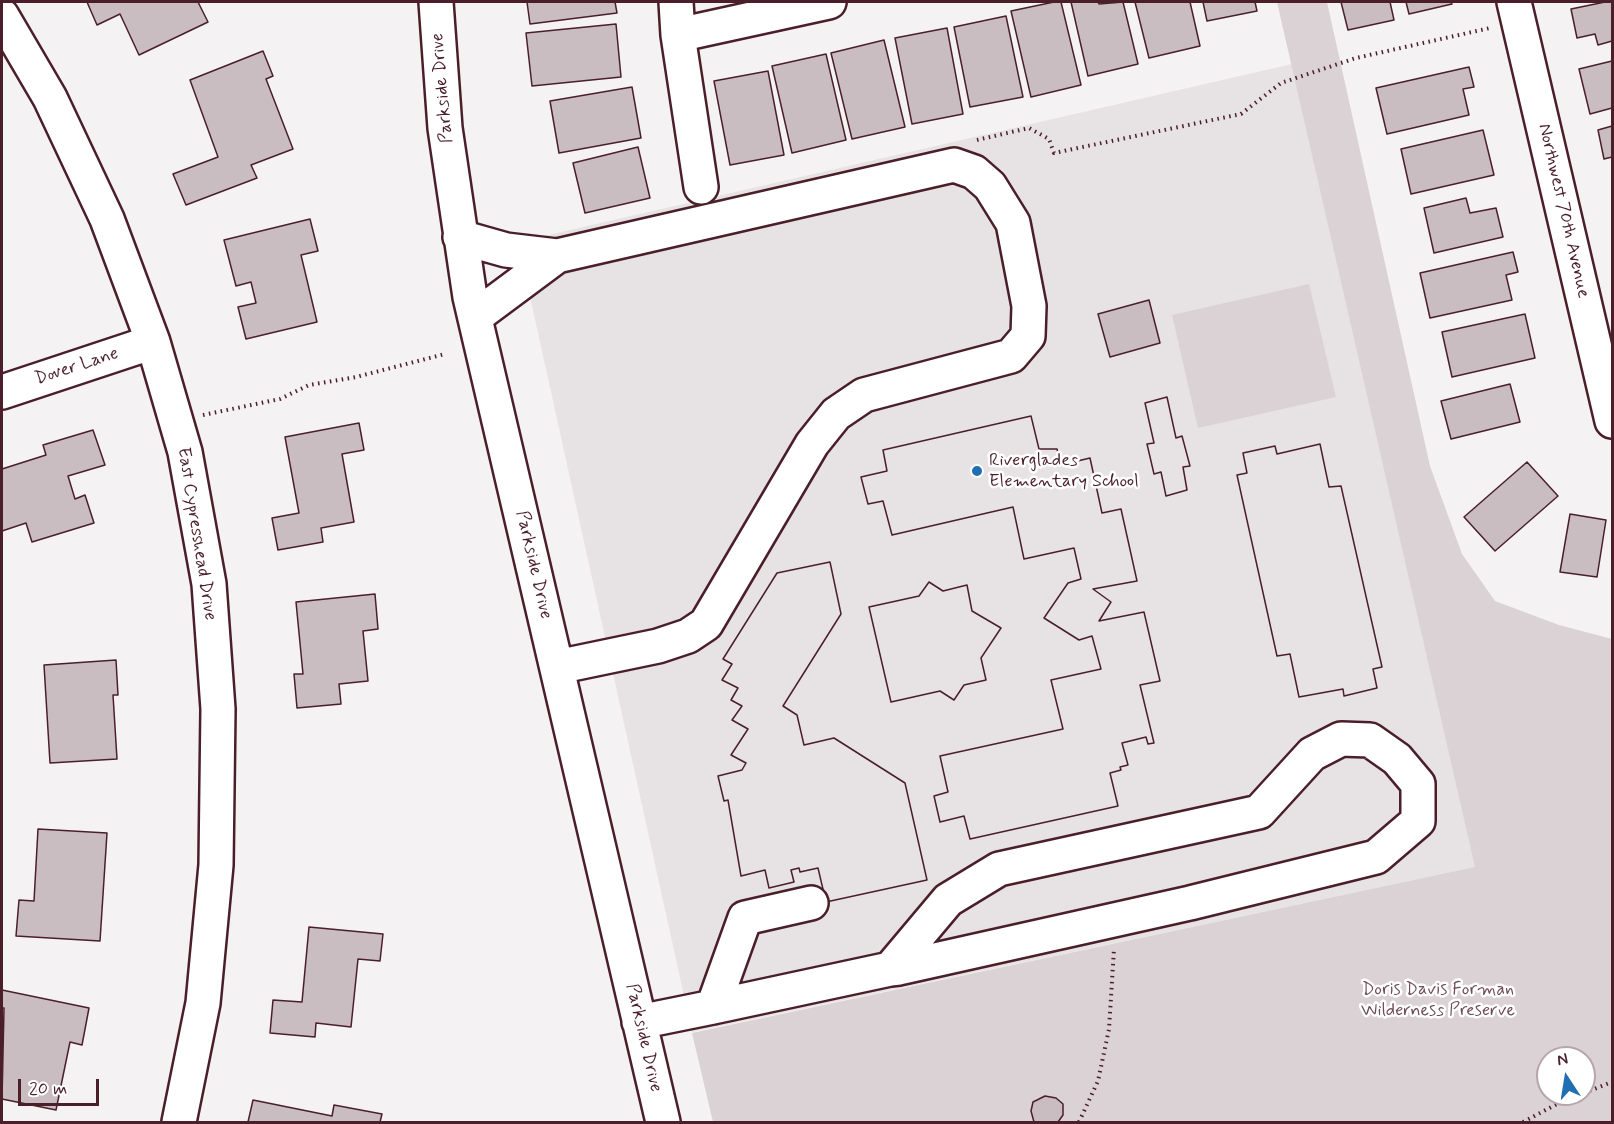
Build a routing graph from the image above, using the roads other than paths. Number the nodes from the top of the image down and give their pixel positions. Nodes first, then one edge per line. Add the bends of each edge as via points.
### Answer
1 (436, 2) edge
2 (676, 2) edge
3 (829, 2) edge
4 (1502, 10) edge
5 (2, 16) edge
6 (678, 35) junction
7 (701, 187) dead end
8 (460, 237) junction
9 (557, 256) junction
10 (475, 317) junction
11 (153, 342) junction
12 (2, 392) edge
13 (1612, 421) edge
14 (557, 667) junction
15 (811, 903) dead end
16 (890, 969) junction
17 (713, 1007) junction
18 (639, 1022) junction
19 (179, 1122) edge
20 (663, 1122) edge

1 - 8 street, Parkside Drive via 445,128
2 - 6 street
3 - 6 street
4 - 13 street, Northwest 70th Avenue
5 - 11 street, East Cypresshead Drive via 50,98 107,219
6 - 7 street
8 - 9 street via 506,250
8 - 10 street, Parkside Drive
9 - 10 street
9 - 14 street via 954,165 974,172 990,186 1013,223 1029,306 1028,336 1011,356 864,395 836,414 812,444 706,624 688,636 658,646
10 - 14 street, Parkside Drive
11 - 12 street, Dover Lane
11 - 19 street, East Cypresshead Drive via 185,452 208,584 218,709 216,865 203,1003
14 - 18 street, Parkside Drive
15 - 17 street via 746,918
16 - 16 street via 1190,903 1376,857 1418,821 1418,784 1398,759 1370,740 1341,739 1312,754 1259,812 999,869 948,900
16 - 17 street
17 - 18 street
18 - 20 street, Parkside Drive

